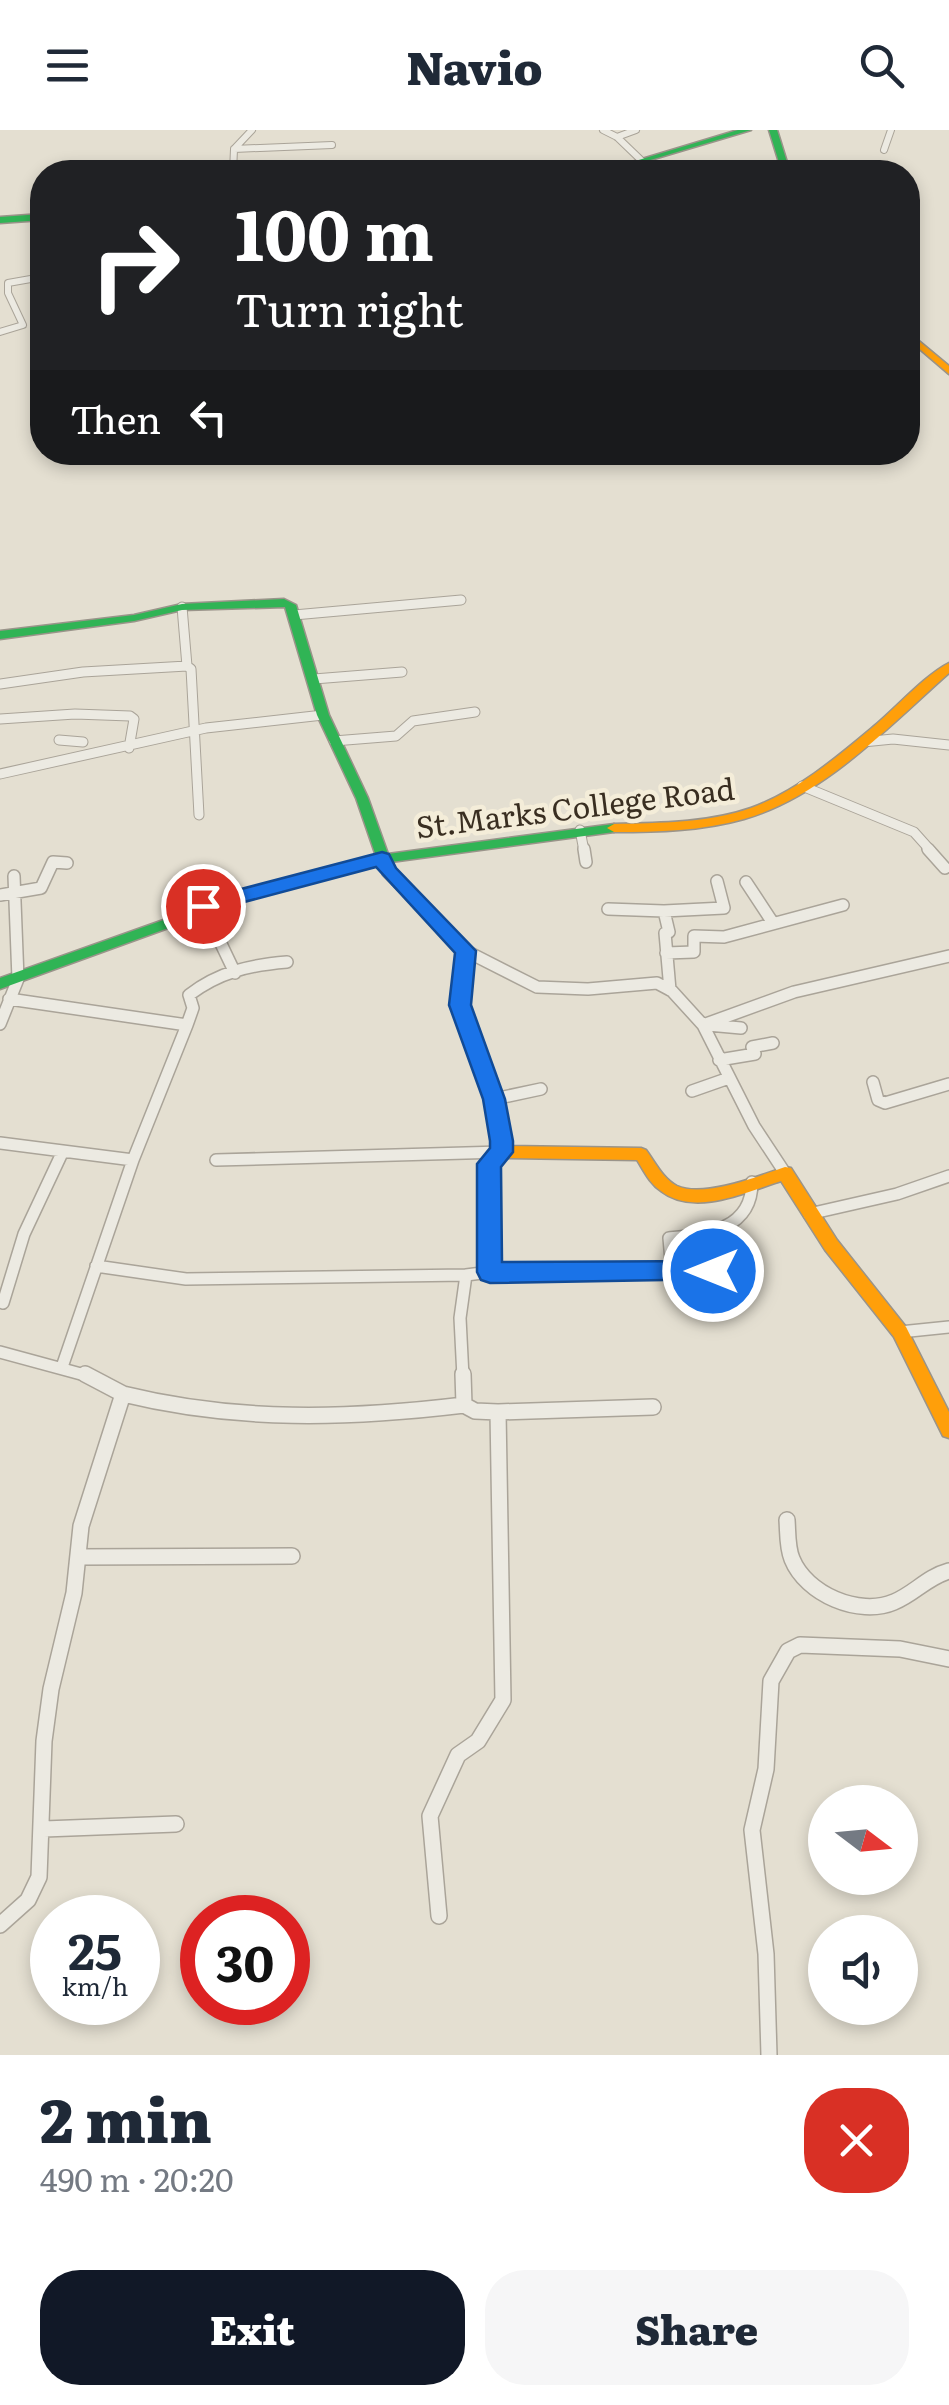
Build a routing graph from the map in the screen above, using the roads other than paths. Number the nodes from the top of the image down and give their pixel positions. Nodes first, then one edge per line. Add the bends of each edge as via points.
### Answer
1 (252, 130) edge
2 (602, 130) edge
3 (636, 130) edge
4 (746, 130) edge
5 (772, 130) edge
6 (891, 130) edge
7 (617, 137) junction
8 (332, 145) dead end
9 (234, 150) junction
10 (884, 150) dead end
11 (234, 160) edge
12 (642, 160) edge
13 (650, 160) edge
14 (782, 160) edge
15 (30, 218) edge
16 (0, 220) edge
17 (30, 278) edge
18 (0, 332) edge
19 (920, 345) edge
20 (949, 370) edge
21 (461, 600) dead end
22 (182, 607) junction
23 (294, 615) junction
24 (0, 635) edge
25 (187, 666) junction
26 (949, 667) edge
27 (402, 672) dead end
28 (314, 678) junction
29 (0, 684) edge
30 (476, 712) dead end
31 (324, 715) junction
32 (0, 719) edge
33 (194, 732) junction
34 (59, 740) dead end
35 (334, 741) junction
36 (83, 742) dead end
37 (863, 742) junction
38 (949, 744) edge
39 (129, 748) junction
40 (0, 774) edge
41 (802, 786) junction
42 (199, 815) dead end
43 (580, 830) junction
44 (382, 859) junction
45 (586, 862) dead end
46 (67, 864) dead end
47 (946, 868) dead end
48 (14, 876) dead end
49 (717, 881) dead end
50 (746, 882) dead end
51 (15, 894) junction
52 (0, 895) edge
53 (843, 905) dead end
54 (203, 906) junction
55 (608, 909) dead end
56 (664, 911) junction
57 (774, 922) junction
58 (466, 951) junction
59 (666, 952) junction
60 (948, 959) edge
61 (287, 962) dead end
62 (234, 970) junction
63 (18, 979) junction
64 (0, 984) edge
65 (670, 990) junction
66 (10, 999) junction
67 (0, 1024) edge
68 (187, 1024) junction
69 (704, 1025) junction
70 (740, 1028) dead end
71 (774, 1043) dead end
72 (719, 1060) junction
73 (729, 1078) junction
74 (873, 1082) dead end
75 (949, 1084) edge
76 (541, 1090) dead end
77 (692, 1091) dead end
78 (494, 1099) junction
79 (0, 1142) edge
80 (64, 1151) junction
81 (501, 1152) junction
82 (133, 1160) junction
83 (216, 1160) dead end
84 (785, 1173) junction
85 (949, 1176) edge
86 (752, 1182) junction
87 (809, 1214) junction
88 (722, 1231) junction
89 (96, 1266) junction
90 (713, 1271) junction
91 (490, 1272) junction
92 (672, 1272) junction
93 (466, 1275) junction
94 (707, 1299) dead end
95 (3, 1304) dead end
96 (949, 1327) edge
97 (900, 1332) junction
98 (0, 1352) edge
99 (62, 1367) junction
100 (123, 1394) junction
101 (464, 1405) junction
102 (654, 1406) dead end
103 (498, 1412) junction
104 (949, 1430) edge
105 (786, 1520) dead end
106 (292, 1556) dead end
107 (78, 1558) junction
108 (949, 1571) edge
109 (949, 1659) edge
110 (176, 1824) dead end
111 (44, 1829) junction
112 (439, 1916) dead end
113 (0, 1925) edge
114 (769, 2055) edge

1 - 9 street
2 - 7 street
3 - 7 street
4 - 13 main road
5 - 14 main road
6 - 10 street
7 - 12 street
8 - 9 street
9 - 11 street
15 - 16 main road
17 - 18 street via 8,283 23,325
19 - 20 main road
21 - 23 street
22 - 23 main road via 284,602
22 - 24 main road
22 - 25 street
23 - 28 main road
25 - 29 street
25 - 33 street
26 - 37 main road, St.Marks College Road
27 - 28 street
28 - 31 main road
30 - 35 street via 413,721 396,736
31 - 33 street
31 - 35 main road
32 - 39 street via 130,716
33 - 39 street
33 - 42 street
34 - 36 street
35 - 44 main road
37 - 38 street
37 - 41 main road, St.Marks College Road
39 - 40 street
41 - 43 main road, St.Marks College Road via 760,810 691,826
41 - 47 street via 914,832
43 - 44 main road, St.Marks College Road
43 - 45 street
44 - 54 main road, St.Marks College Road
44 - 58 main road
46 - 51 street via 53,862 41,888
48 - 51 street
49 - 56 street via 724,908
50 - 57 street
51 - 52 street
51 - 63 street
53 - 57 street
54 - 62 street
54 - 63 main road, St.Marks College Road
55 - 56 street
56 - 59 street
57 - 59 street via 724,937 694,936 694,952
58 - 65 street via 538,987 658,984
58 - 78 main road via 460,1005
59 - 65 street
60 - 69 street via 837,978
61 - 62 street
62 - 68 street via 189,995
63 - 64 main road, St.Marks College Road
63 - 66 street
65 - 69 street
66 - 67 street
66 - 68 street
68 - 82 street
69 - 70 street
69 - 72 street
71 - 72 street via 752,1047 756,1054
72 - 73 street
73 - 77 street
73 - 84 street
74 - 75 street via 885,1102
76 - 78 street
78 - 81 main road
79 - 80 street
80 - 82 street
80 - 95 street via 24,1234
81 - 83 street
81 - 86 main road via 641,1154 671,1191 686,1195
81 - 91 street via 489,1164
82 - 89 street
84 - 86 main road
84 - 87 main road
85 - 87 street
86 - 88 street via 746,1216
87 - 97 main road
88 - 90 street
88 - 92 street via 668,1238
89 - 93 street via 186,1279
89 - 99 street
90 - 92 street
90 - 94 street
91 - 92 street
91 - 93 street
93 - 101 street via 460,1318
96 - 97 street
97 - 104 main road
98 - 99 street
99 - 100 street
100 - 101 street via 222,1415 394,1413
100 - 107 street via 88,1498
101 - 103 street
102 - 103 street
103 - 112 street via 503,1700 478,1741 458,1755 430,1816
105 - 108 street via 790,1557 800,1575 856,1606 886,1605
106 - 107 street
107 - 111 street via 44,1741
109 - 114 street via 800,1644 770,1680 766,1769 752,1830
110 - 111 street
111 - 113 street via 34,1889

